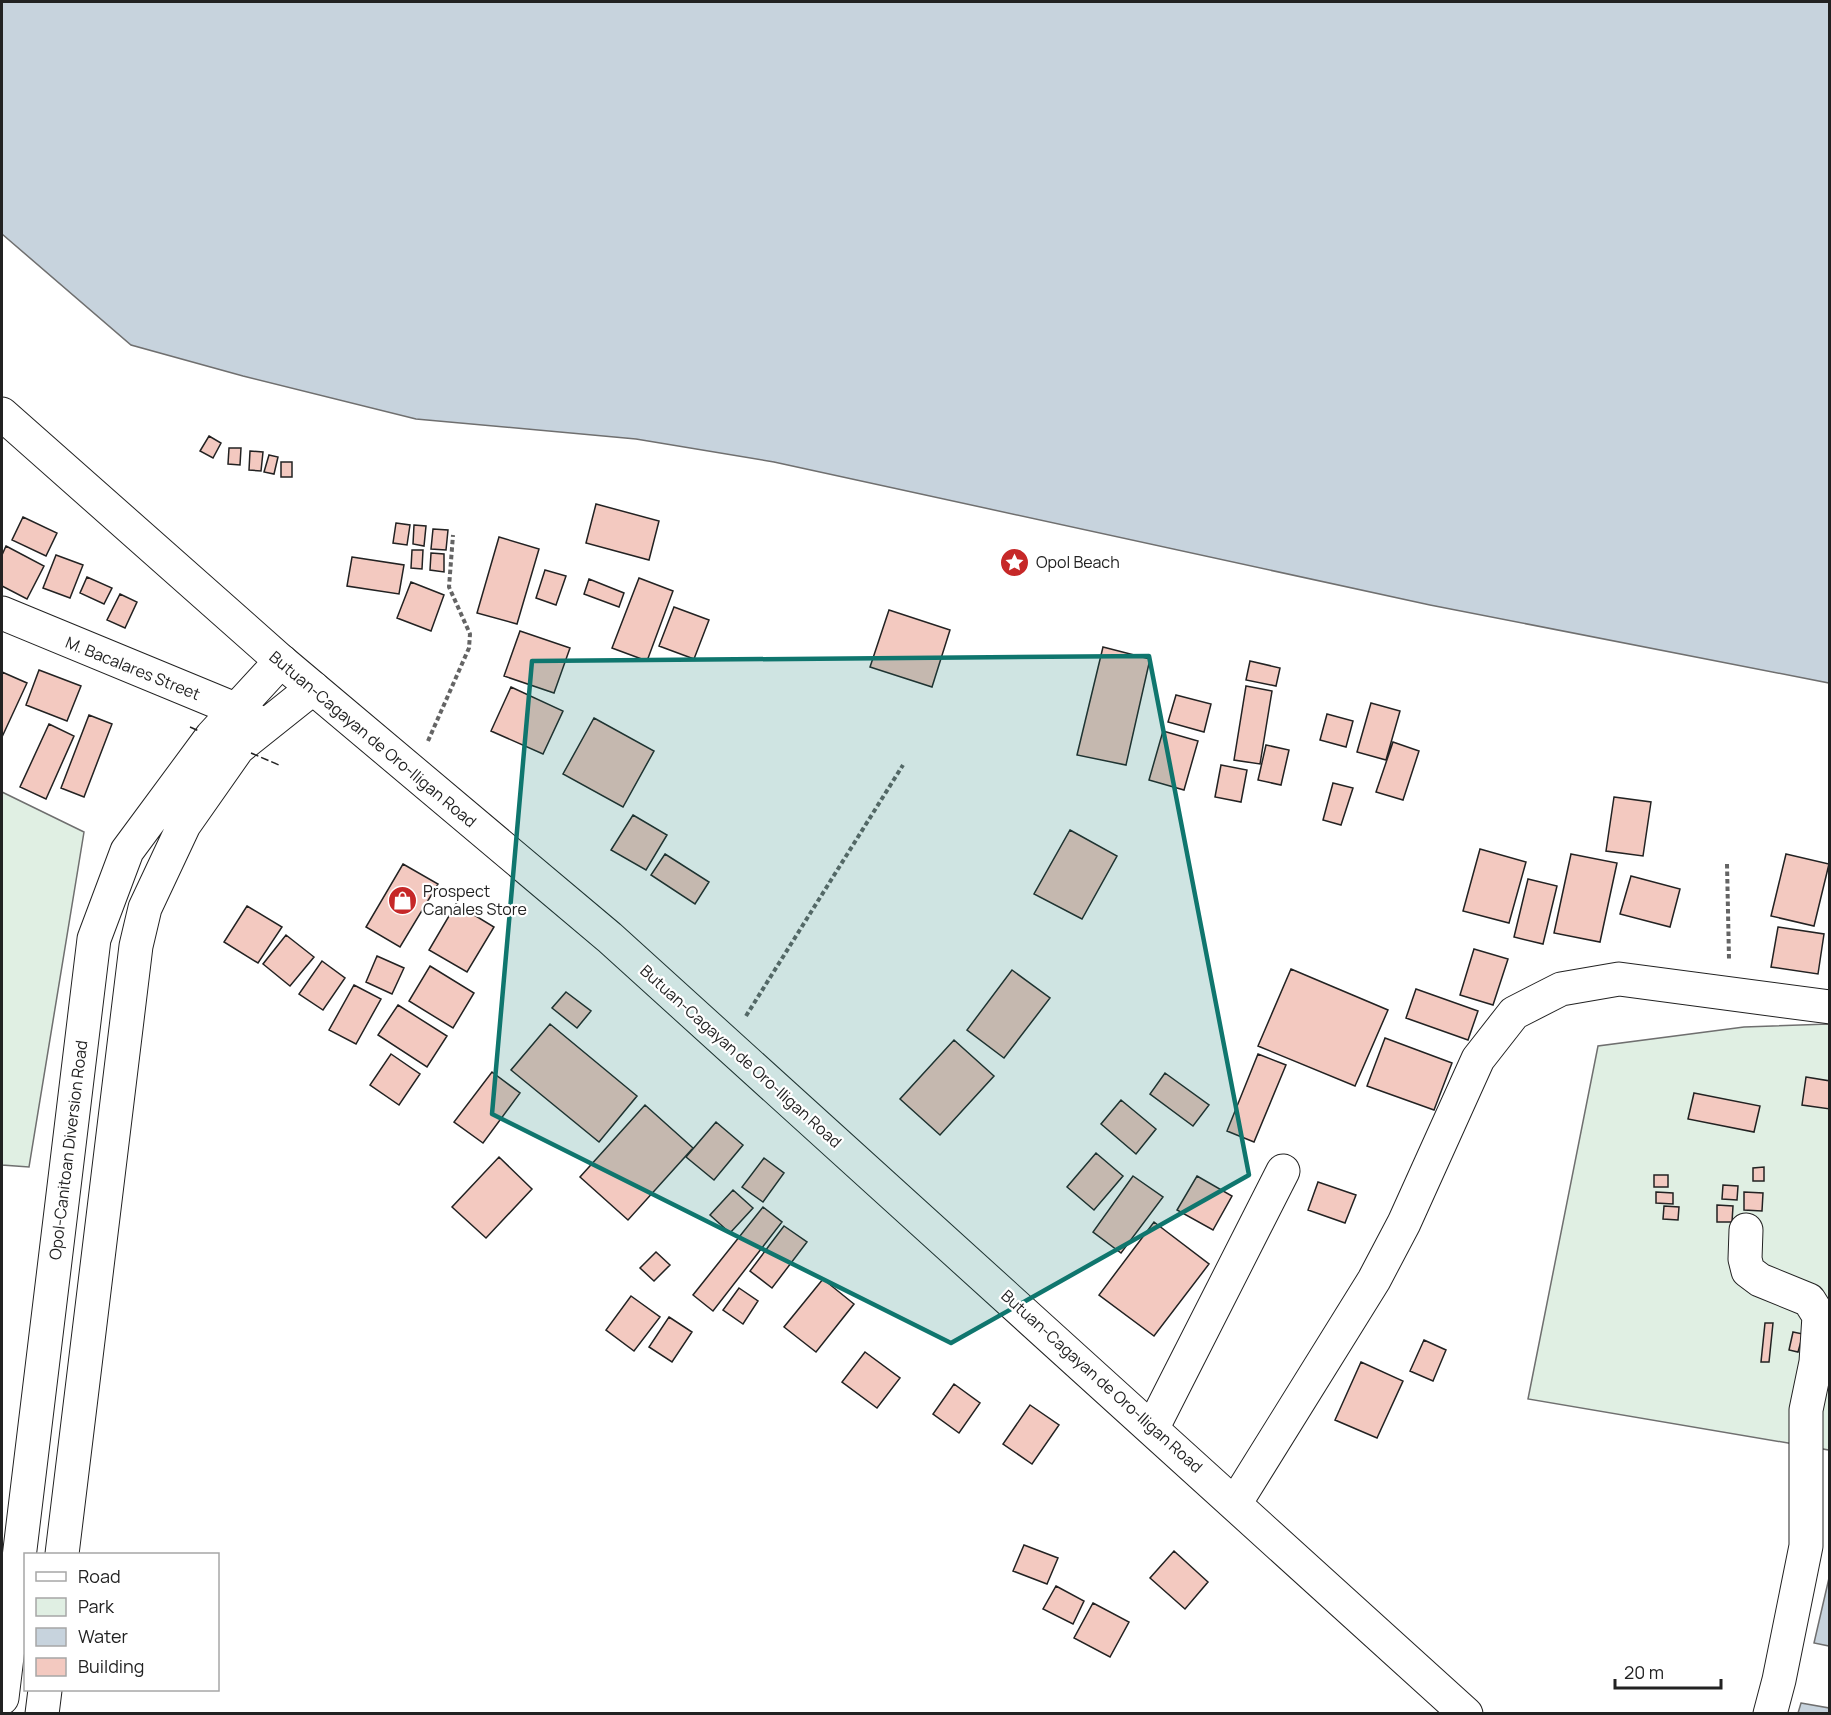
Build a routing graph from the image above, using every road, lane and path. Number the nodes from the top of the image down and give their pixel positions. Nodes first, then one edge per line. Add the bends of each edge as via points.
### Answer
1 (2, 414) edge
2 (453, 535) dead end
3 (2, 613) edge
4 (281, 661) junction
5 (313, 688) junction
6 (251, 718) junction
7 (903, 765) dead end
8 (413, 774) junction
9 (1727, 864) dead end
10 (1725, 993) junction
11 (1830, 1007) edge
12 (729, 1045) junction
13 (1283, 1171) dead end
14 (1746, 1230) dead end
15 (1153, 1427) junction
16 (1236, 1502) junction
17 (62, 1553) edge
18 (45, 1691) edge
19 (2, 1698) edge
20 (42, 1713) edge
21 (1466, 1713) edge
22 (1770, 1713) edge

1 - 4 main road, Butuan-Cagayan de Oro-Iligan Road
2 - 8 path via 448,587 470,634 469,648
3 - 6 main road, M. Bacalares Street
4 - 5 main road, Butuan-Cagayan de Oro-Iligan Road
4 - 6 main road, Opol-Canitoan Diversion Road
5 - 6 main road, Opol-Canitoan Diversion Road
5 - 8 main road, Butuan-Cagayan de Oro-Iligan Road
6 - 17 main road, Opol-Canitoan Diversion Road via 238,748 184,825 145,908 136,946
6 - 19 main road, Opol-Canitoan Diversion Road via 212,736 127,850 94,939
7 - 12 path
8 - 12 main road, Butuan-Cagayan de Oro-Iligan Road via 609,937
9 - 10 path via 1731,946
10 - 11 main road
10 - 16 main road via 1619,979 1561,989 1514,1013 1478,1059 1374,1280
12 - 15 main road, Butuan-Cagayan de Oro-Iligan Road
13 - 15 main road
14 - 22 main road via 1748,1271 1809,1300 1819,1316 1816,1362 1806,1410 1806,1546
15 - 16 main road, Butuan-Cagayan de Oro-Iligan Road
16 - 21 main road, Butuan-Cagayan de Oro-Iligan Road
18 - 20 main road

